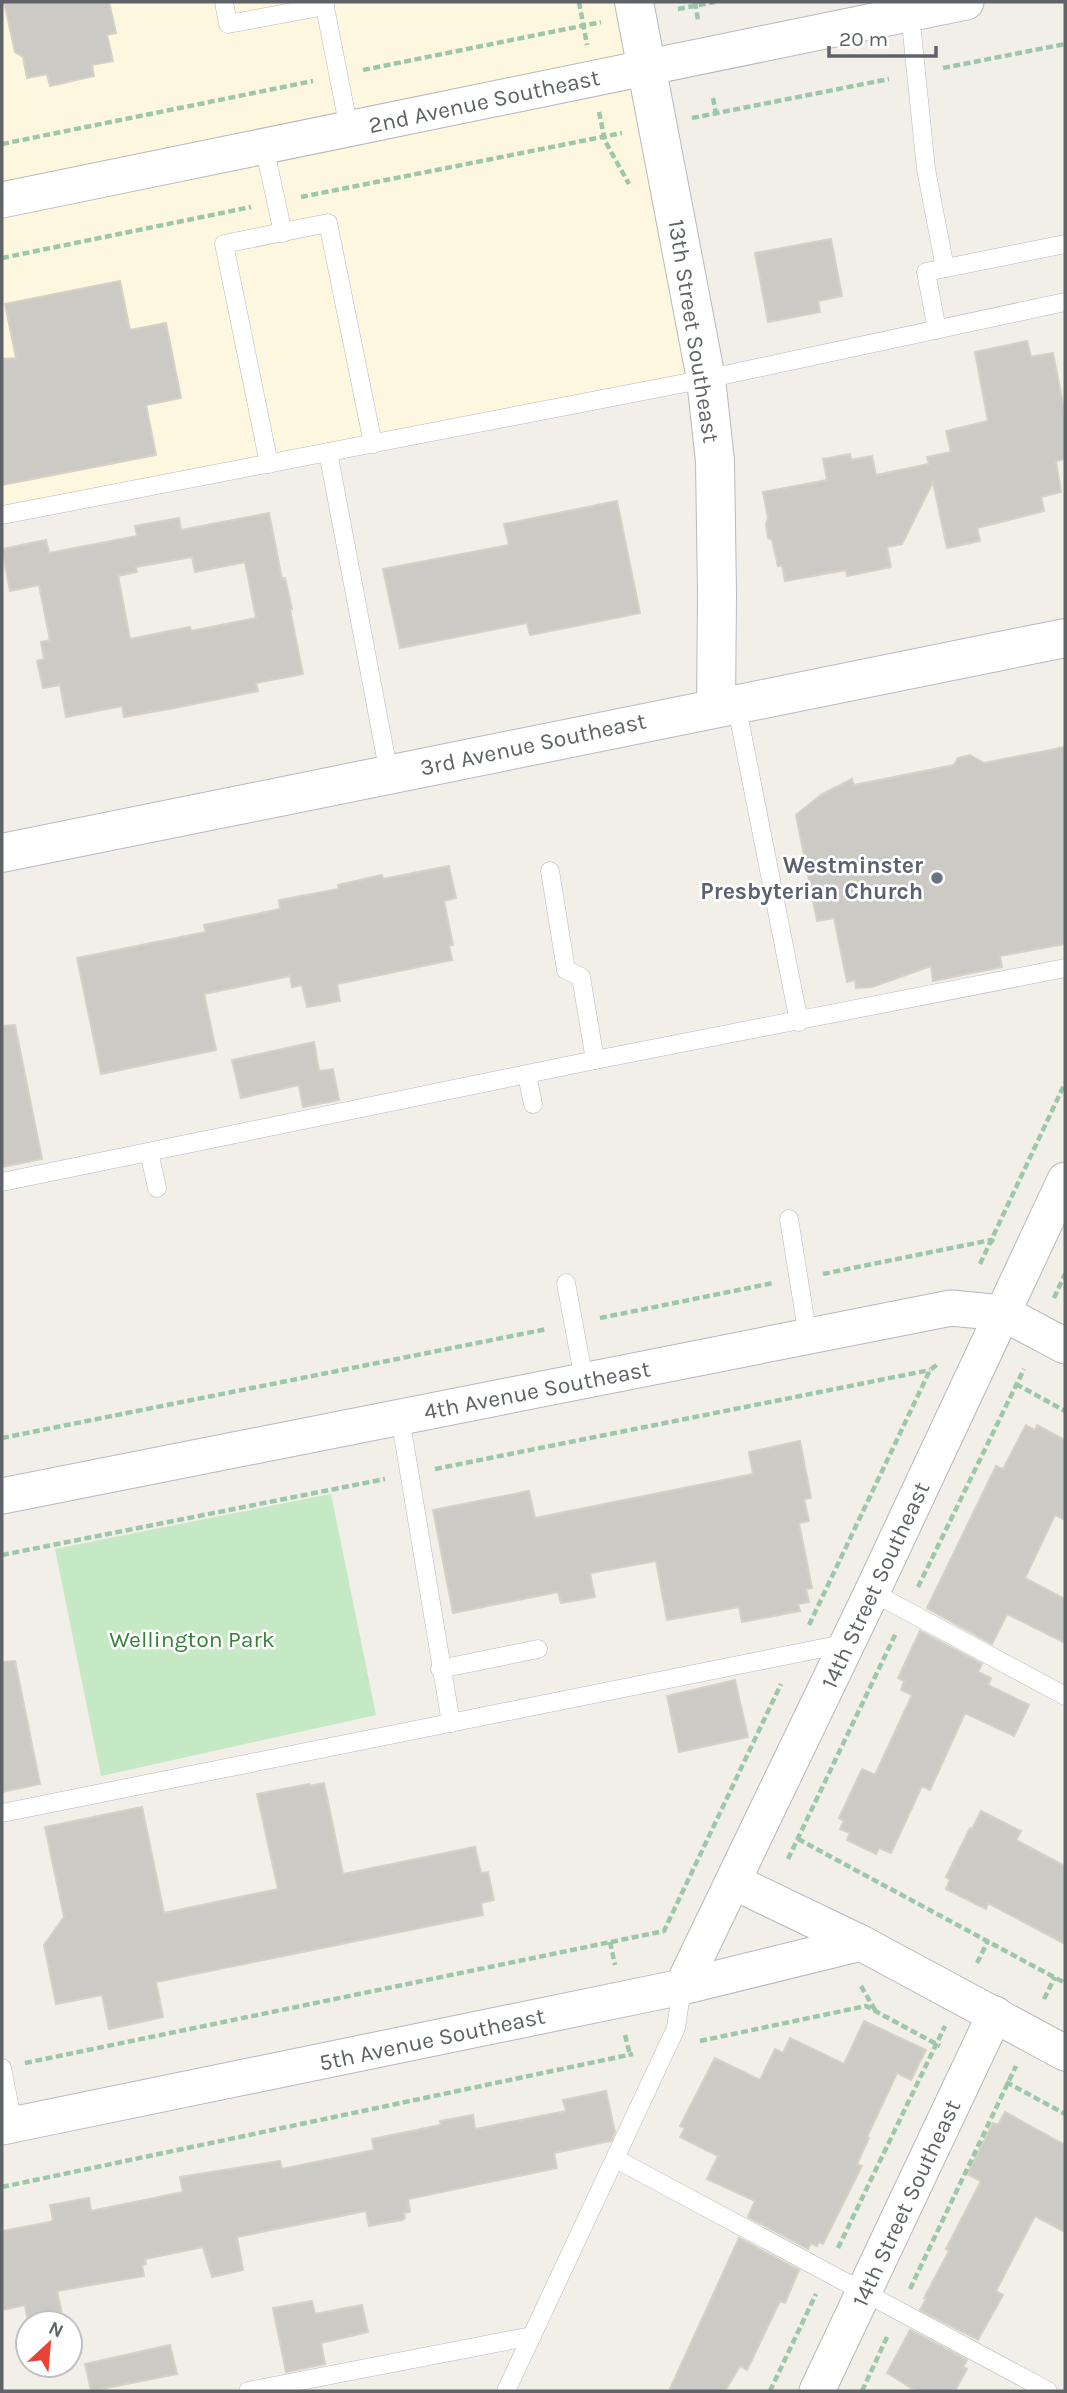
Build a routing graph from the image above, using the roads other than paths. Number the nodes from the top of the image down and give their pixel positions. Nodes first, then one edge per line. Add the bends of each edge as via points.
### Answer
1 (224, 2) edge
2 (962, 2) edge
3 (325, 4) edge
4 (871, 11) edge
5 (620, 12) edge
6 (910, 13) junction
7 (646, 67) junction
8 (349, 129) junction
9 (264, 146) junction
10 (2, 200) edge
11 (283, 233) junction
12 (1065, 244) edge
13 (945, 268) junction
14 (1065, 302) edge
15 (937, 330) junction
16 (706, 379) junction
17 (373, 443) junction
18 (328, 452) junction
19 (269, 464) junction
20 (2, 515) edge
21 (1065, 638) edge
22 (726, 705) junction
23 (389, 774) junction
24 (2, 853) edge
25 (550, 871) dead end
26 (1065, 968) edge
27 (799, 1022) junction
28 (595, 1060) junction
29 (527, 1075) junction
30 (533, 1104) dead end
31 (149, 1152) junction
32 (1065, 1180) edge
33 (2, 1182) edge
34 (157, 1188) dead end
35 (789, 1219) dead end
36 (566, 1283) dead end
37 (1003, 1313) junction
38 (808, 1337) junction
39 (1065, 1346) edge
40 (584, 1380) junction
41 (400, 1417) junction
42 (2, 1496) edge
43 (872, 1592) junction
44 (848, 1643) junction
45 (538, 1649) dead end
46 (440, 1669) junction
47 (1065, 1696) edge
48 (451, 1723) junction
49 (2, 1813) edge
50 (734, 1882) junction
51 (861, 1943) junction
52 (682, 1987) junction
53 (995, 2014) junction
54 (1065, 2053) edge
55 (8, 2067) edge
56 (7, 2126) edge
57 (616, 2159) junction
58 (864, 2292) junction
59 (532, 2336) junction
60 (248, 2391) edge
61 (506, 2391) edge
62 (817, 2391) edge
63 (1048, 2391) edge

1 - 3 lane via 228,24
2 - 6 street, 2nd Avenue Southeast
3 - 8 lane
4 - 6 street, 2nd Avenue Southeast
4 - 7 street, 2nd Avenue Southeast
5 - 7 main road, 13th Street Southeast
6 - 13 lane via 926,169
7 - 8 street, 2nd Avenue Southeast
7 - 16 main road, 13th Street Southeast
8 - 9 street, 2nd Avenue Southeast
9 - 10 street, 2nd Avenue Southeast
9 - 11 lane
11 - 17 lane via 328,223
11 - 19 lane via 224,244
12 - 13 lane
13 - 15 lane via 926,272
14 - 15 lane
15 - 16 lane
16 - 17 lane
16 - 22 main road, 13th Street Southeast via 715,461 717,593
17 - 18 lane
18 - 19 lane
18 - 23 lane
19 - 20 lane
21 - 22 main road, 3rd Avenue Southeast
22 - 23 main road, 3rd Avenue Southeast
22 - 27 lane
23 - 24 main road, 3rd Avenue Southeast
25 - 28 lane via 566,970 581,977
26 - 27 lane via 1047,981
27 - 28 lane
28 - 29 lane
29 - 30 lane
29 - 31 lane
31 - 33 lane
31 - 34 lane
32 - 37 street, 14th Street Southeast
35 - 38 lane
36 - 40 lane
37 - 38 street, 4th Avenue Southeast via 951,1308
37 - 39 street, 4th Avenue Southeast
37 - 43 street, 14th Street Southeast
38 - 40 street, 4th Avenue Southeast
40 - 41 street, 4th Avenue Southeast
41 - 42 street, 4th Avenue Southeast
41 - 46 lane
43 - 44 street, 14th Street Southeast
43 - 47 lane
44 - 48 lane
44 - 50 street, 14th Street Southeast
45 - 46 lane
46 - 48 lane
48 - 49 lane
50 - 51 street
50 - 52 street, 14th Street Southeast
51 - 52 street, 5th Avenue Southeast
51 - 53 street
52 - 56 street, 5th Avenue Southeast
52 - 57 lane via 676,2028
53 - 54 street
53 - 58 street, 14th Street Southeast
55 - 56 lane
57 - 58 lane
57 - 59 lane
58 - 62 street, 14th Street Southeast
58 - 63 lane
59 - 60 lane
59 - 61 lane

